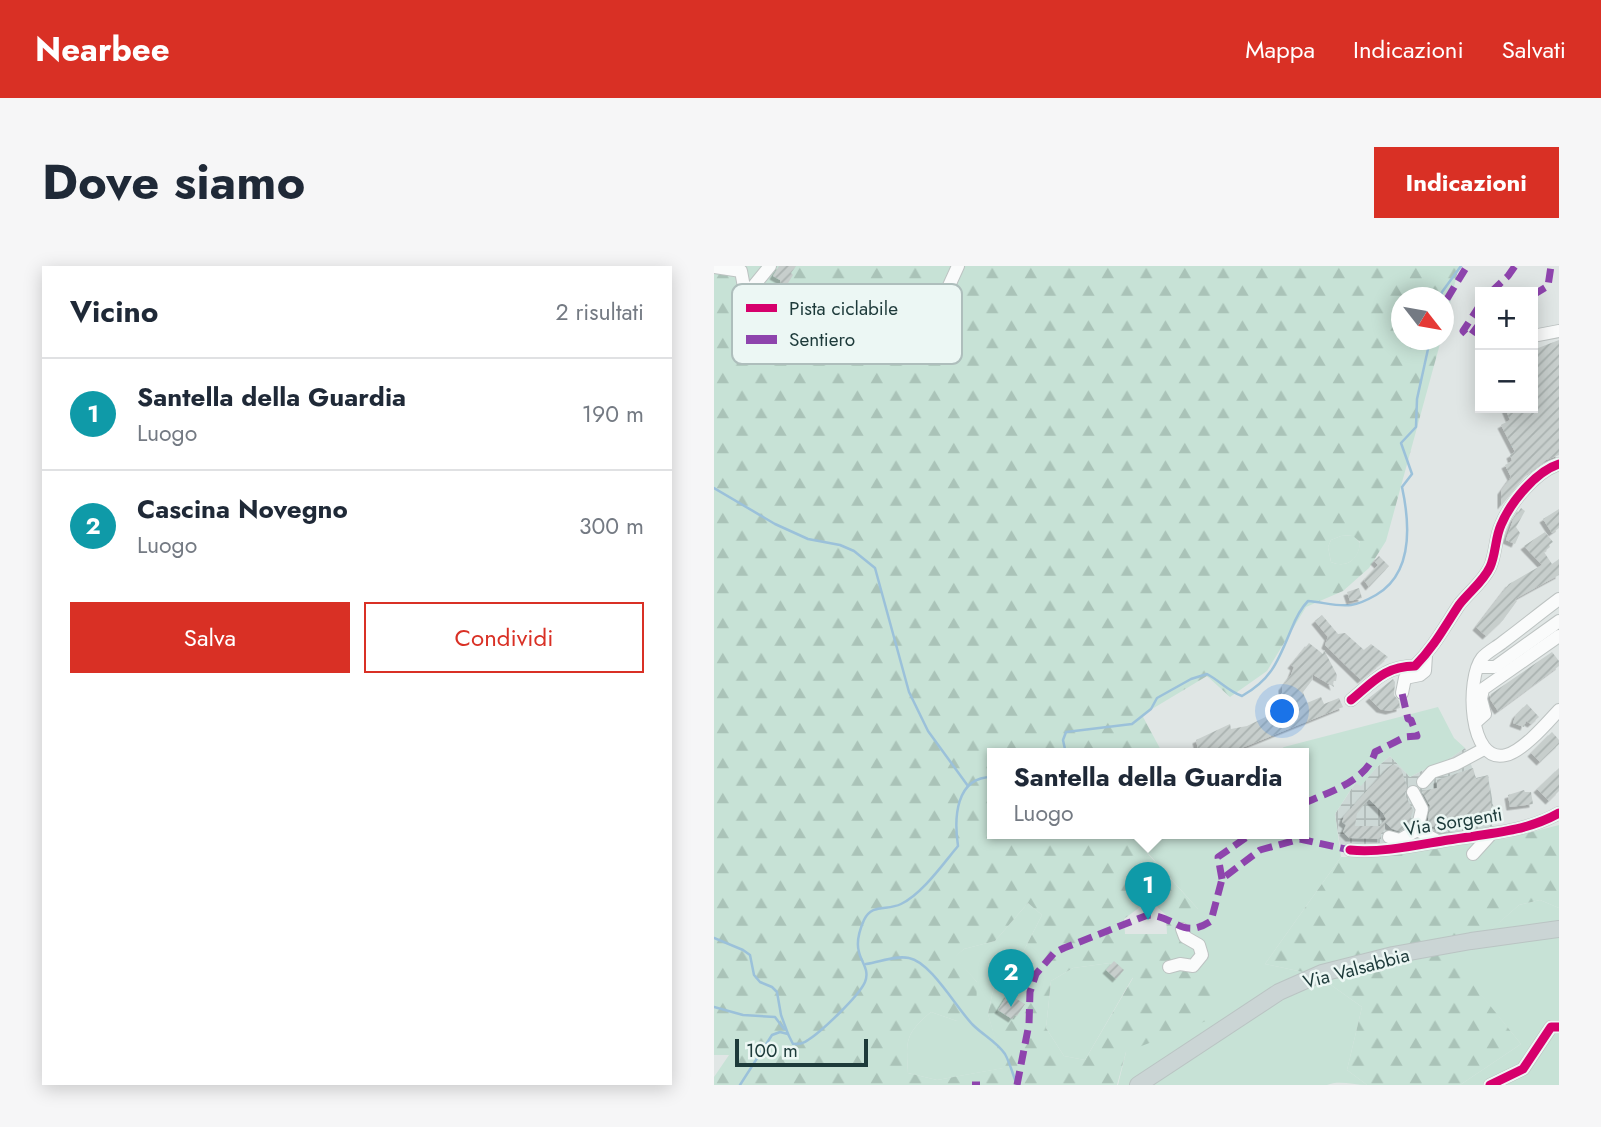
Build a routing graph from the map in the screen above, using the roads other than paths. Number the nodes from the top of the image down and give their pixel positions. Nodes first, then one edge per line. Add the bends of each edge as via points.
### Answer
1 (770, 266) edge
2 (958, 266) edge
3 (714, 267) edge
4 (744, 284) edge
5 (755, 284) edge
6 (950, 284) edge
7 (1559, 331) edge
8 (1538, 335) edge
9 (1559, 464) edge
10 (1559, 600) edge
11 (1559, 621) edge
12 (1559, 636) edge
13 (1426, 655) junction
14 (1478, 667) junction
15 (1402, 693) dead end
16 (1351, 700) dead end
17 (1559, 710) edge
18 (1476, 722) junction
19 (1484, 749) junction
20 (1423, 782) dead end
21 (1413, 792) dead end
22 (1559, 813) edge
23 (1417, 830) junction
24 (1492, 833) junction
25 (1389, 837) dead end
26 (1438, 841) junction
27 (1350, 850) dead end
28 (1473, 854) dead end
29 (1182, 929) dead end
30 (1559, 929) edge
31 (1169, 967) dead end
32 (1559, 1027) edge
33 (1541, 1043) junction
34 (1532, 1065) dead end
35 (1138, 1085) edge
36 (1490, 1085) edge

1 - 5 street
2 - 6 street
3 - 4 street via 743,273
7 - 8 street
9 - 13 street via 1533,479 1506,516 1490,566
10 - 14 street via 1481,659
11 - 14 street via 1495,667
12 - 18 street via 1483,690 1485,714
13 - 15 street via 1425,671 1405,678
13 - 16 street via 1415,666 1388,670
14 - 18 street via 1473,692
17 - 19 street via 1506,755
18 - 19 street
19 - 20 street via 1432,772
21 - 23 street via 1422,809
22 - 24 street, Via Sorgenti via 1543,822
23 - 25 street via 1400,840
23 - 26 street
24 - 26 street, Via Sorgenti
24 - 28 street
26 - 27 street, Via Sorgenti
29 - 31 street via 1185,937 1199,945 1202,955 1193,966
30 - 35 main road, Via Valsabbia via 1393,955 1322,973 1291,986
32 - 33 street via 1550,1027
33 - 34 street
33 - 36 street via 1523,1069

